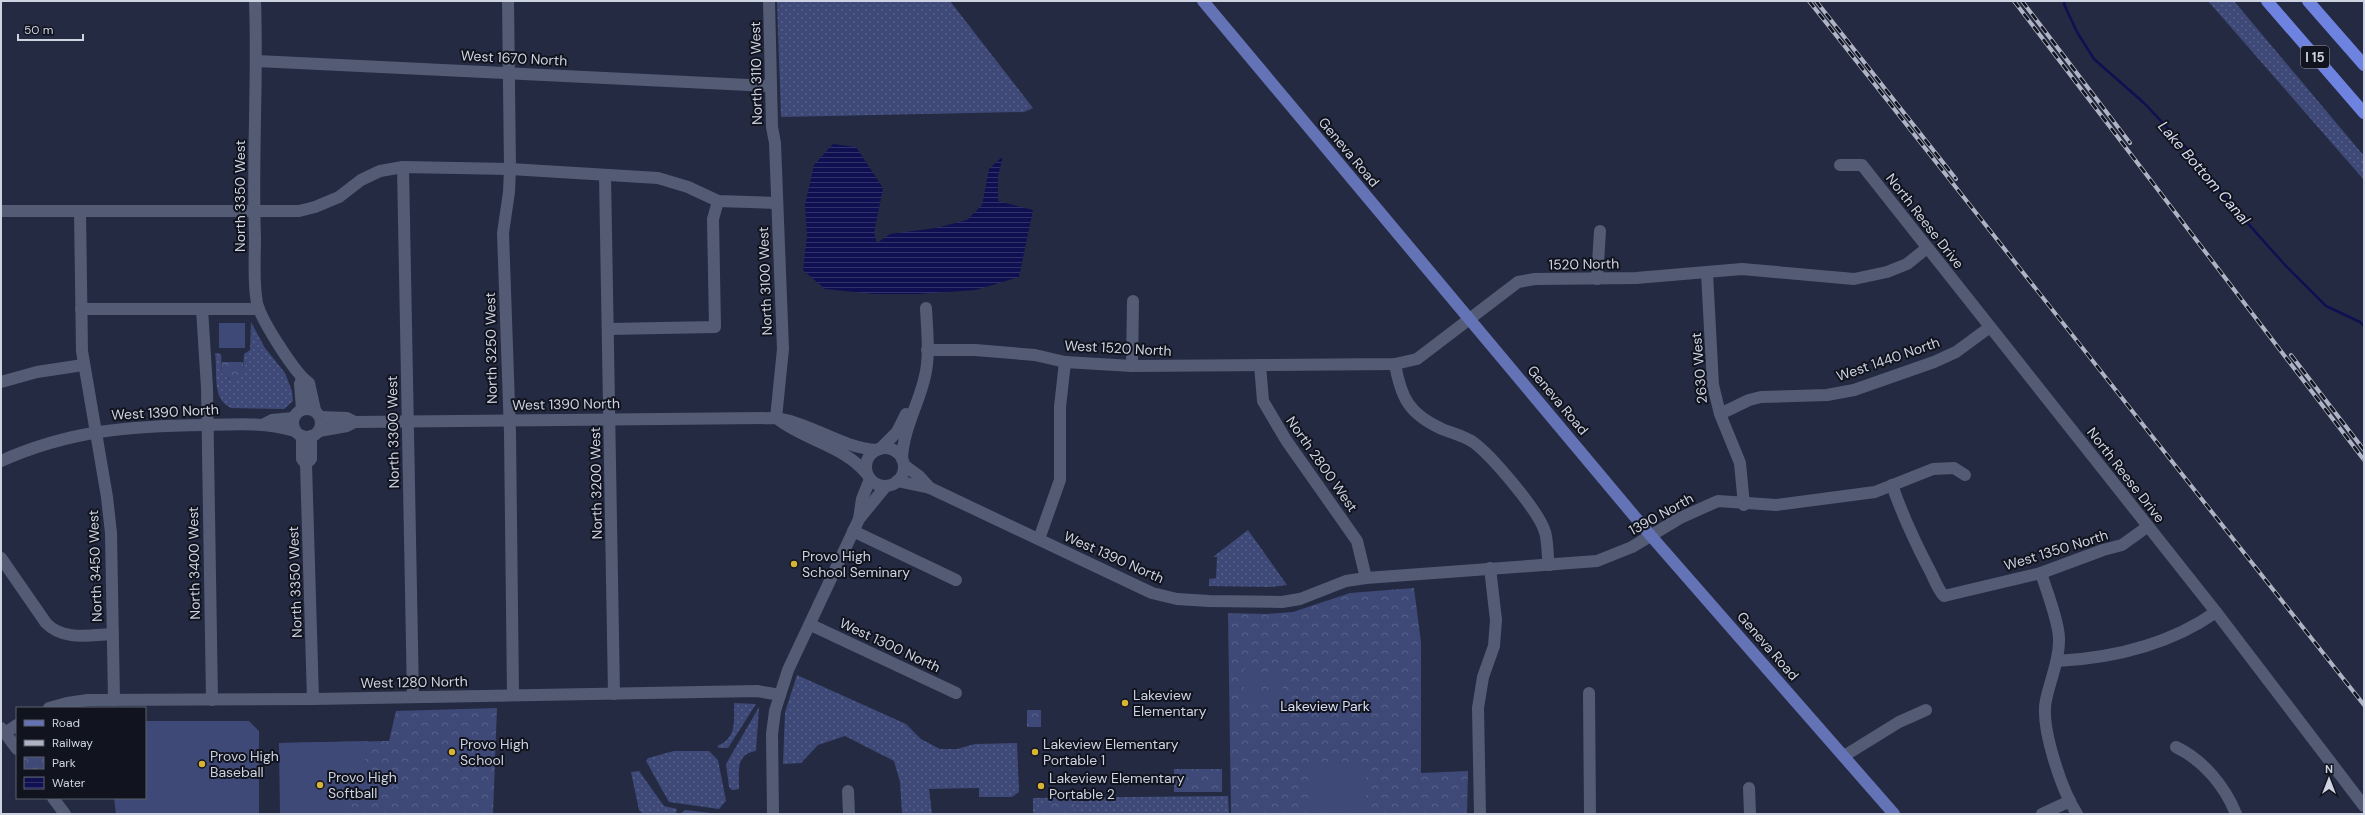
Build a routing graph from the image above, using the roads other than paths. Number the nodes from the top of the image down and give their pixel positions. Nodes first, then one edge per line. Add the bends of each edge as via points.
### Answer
1 (255, 1) edge
2 (508, 1) edge
3 (769, 1) edge
4 (1203, 1) edge
5 (2267, 1) edge
6 (2308, 1) edge
7 (257, 62) junction
8 (2364, 66) edge
9 (508, 73) junction
10 (770, 86) junction
11 (2364, 113) edge
12 (775, 143) joint
13 (1840, 165) dead end
14 (403, 167) junction
15 (510, 169) junction
16 (605, 175) junction
17 (718, 201) junction
18 (777, 203) junction
19 (1, 211) edge
20 (80, 211) junction
21 (254, 211) junction
22 (1600, 231) dead end
23 (1926, 248) junction
24 (1707, 272) junction
25 (1597, 279) junction
26 (1133, 301) dead end
27 (926, 308) dead end
28 (81, 309) junction
29 (202, 309) junction
30 (259, 309) junction
31 (1471, 320) junction
32 (1990, 327) junction
33 (608, 329) junction
34 (927, 350) junction
35 (1065, 362) junction
36 (1395, 364) junction
37 (1260, 365) junction
38 (83, 366) junction
39 (1132, 366) junction
40 (302, 379) junction
41 (1, 382) edge
42 (916, 401) junction
43 (298, 413) junction
44 (317, 414) junction
45 (1720, 414) junction
46 (610, 418) junction
47 (776, 418) junction
48 (508, 419) junction
49 (408, 420) junction
50 (355, 422) junction
51 (264, 424) junction
52 (207, 425) junction
53 (95, 432) junction
54 (307, 434) junction
55 (879, 450) junction
56 (1, 461) edge
57 (903, 462) junction
58 (1965, 475) dead end
59 (869, 476) junction
60 (892, 484) junction
61 (1892, 485) junction
62 (930, 488) junction
63 (1744, 504) junction
64 (859, 519) junction
65 (2147, 527) junction
66 (853, 531) junction
67 (1651, 536) junction
68 (1038, 539) junction
69 (1, 558) edge
70 (1549, 565) junction
71 (1490, 568) junction
72 (2041, 573) junction
73 (1366, 578) junction
74 (956, 580) dead end
75 (2216, 612) junction
76 (811, 625) junction
77 (113, 634) junction
78 (2057, 661) junction
79 (956, 693) dead end
80 (1588, 693) dead end
81 (614, 694) junction
82 (512, 695) junction
83 (780, 695) junction
84 (413, 697) junction
85 (313, 699) junction
86 (114, 700) junction
87 (212, 700) junction
88 (53, 707) edge
89 (1926, 710) dead end
90 (16, 725) edge
91 (3, 730) edge
92 (16, 748) edge
93 (2176, 748) dead end
94 (1844, 756) junction
95 (1749, 788) dead end
96 (848, 791) dead end
97 (54, 799) edge
98 (2070, 801) junction
99 (2364, 806) edge
100 (65, 814) edge
101 (773, 814) edge
102 (849, 814) edge
103 (1480, 814) edge
104 (1590, 814) edge
105 (1750, 814) edge
106 (1894, 814) edge
107 (2042, 814) edge
108 (2077, 814) edge
109 (2236, 814) edge

1 - 7 street, North 3350 West
2 - 9 street, North 3250 West
3 - 10 street, North 3110 West
4 - 31 main road, Geneva Road
5 - 11 highway, I 15
6 - 8 highway, I 15
7 - 9 street, West 1670 North
7 - 21 street, North 3350 West
9 - 10 street, West 1670 North
9 - 15 street, North 3250 West
10 - 12 street, North 3110 West
12 - 18 street, North 3100 West
13 - 23 street, North Reese Drive via 1862,165
14 - 15 street
14 - 21 street via 380,171 361,180 339,197 315,207
14 - 49 street, North 3300 West
15 - 16 street
15 - 48 street, North 3250 West via 503,233
16 - 17 street via 658,178 688,187
16 - 33 street, North 3200 West
17 - 18 street
17 - 33 street via 713,219 715,327
18 - 47 street, North 3100 West via 782,349
19 - 20 street
20 - 21 street
20 - 28 street, North 3450 West
21 - 30 street, North 3350 West
22 - 25 street
23 - 24 street, 1520 North via 1901,267 1854,279 1742,270
23 - 32 street, North Reese Drive
24 - 25 street, 1520 North
24 - 45 street, 2630 West via 1713,385
25 - 31 street, 1520 North via 1535,279 1518,282
26 - 39 street
27 - 34 street
28 - 29 street
28 - 38 street, North 3450 West
29 - 30 street
29 - 52 street, North 3400 West
30 - 40 street, North 3350 West via 273,338
31 - 36 street, 1520 North via 1417,359
31 - 67 main road, Geneva Road
32 - 45 street, West 1440 North via 1956,352 1854,390 1815,395 1761,397
32 - 65 street, North Reese Drive
33 - 46 street, North 3200 West
34 - 35 street, West 1520 North via 1027,354
34 - 42 street via 925,376
35 - 39 street, West 1520 North
35 - 68 street via 1060,407 1060,480
36 - 37 street, 1520 North
36 - 70 street via 1406,403 1436,426 1473,442 1537,514 1545,532
37 - 39 street, West 1520 North
37 - 73 street, North 2800 West via 1263,401 1286,440 1357,541
38 - 41 street via 37,372
38 - 53 street, North 3450 West
40 - 43 street
40 - 44 street, North 3350 West via 309,383
42 - 55 street via 911,404 897,432
42 - 57 street via 902,447
43 - 44 street, West 1390 North
43 - 51 street, West 1390 North
43 - 54 street
44 - 50 street, West 1390 North via 347,418
44 - 54 street, North 3350 West
45 - 63 street, 2630 West via 1740,463
46 - 47 street, West 1390 North
46 - 48 street, West 1390 North
46 - 81 street, North 3200 West
47 - 55 street, West 1390 North via 796,421 852,447
47 - 59 street via 792,430 848,455
48 - 49 street, West 1390 North
48 - 82 street, North 3250 West
49 - 50 street, West 1390 North
49 - 84 street, North 3300 West
50 - 54 street, West 1390 North via 348,426
51 - 52 street, West 1390 North
51 - 54 street, West 1390 North
52 - 53 street, West 1390 North via 132,426
52 - 87 street, North 3400 West
53 - 56 street, West 1390 North via 50,442
53 - 77 street, North 3450 West via 109,515
54 - 85 street, North 3350 West via 302,459 306,464
55 - 57 street via 893,450
55 - 59 street via 867,461
57 - 60 street via 901,477
57 - 62 street, West 1390 North
58 - 61 street, 1390 North via 1954,468 1933,469
59 - 60 street via 874,483
59 - 64 street
60 - 62 street, West 1390 North
60 - 64 street
61 - 63 street, 1390 North via 1875,492 1824,500 1776,505
61 - 72 street, West 1350 North via 1914,541 1937,588 1944,596
62 - 68 street, West 1390 North
63 - 67 street, 1390 North via 1718,502 1707,505
64 - 66 street
65 - 72 street, West 1350 North via 2122,545
65 - 75 street, North Reese Drive
66 - 74 street
66 - 76 street
67 - 70 street, 1390 North via 1597,561
67 - 94 main road, Geneva Road
68 - 73 street, West 1390 North via 1152,593 1177,599 1209,602 1282,602 1300,599 1346,581
69 - 77 street via 53,630 67,635
70 - 71 street, 1390 North
71 - 73 street, 1390 North
71 - 103 street via 1496,620 1494,646 1483,676 1478,708
72 - 78 street via 2059,639
75 - 78 street via 2194,627 2158,642 2104,658
75 - 99 street, North Reese Drive
76 - 79 street, West 1300 North
76 - 83 street via 788,670
77 - 86 street, North 3450 West
78 - 98 street via 2045,701 2047,724 2056,768
80 - 104 street
81 - 82 street, West 1280 North
81 - 83 street, West 1280 North via 757,691
82 - 84 street, West 1280 North
83 - 101 street via 772,734
84 - 85 street, West 1280 North
85 - 87 street, West 1280 North
86 - 87 street, West 1280 North
86 - 88 street, West 1280 North via 78,701
89 - 94 street via 1899,722
90 - 91 street
91 - 92 street
93 - 109 street via 2189,753 2206,768
94 - 106 main road, Geneva Road
95 - 105 street
96 - 102 street
97 - 100 street
98 - 107 street
98 - 108 street

